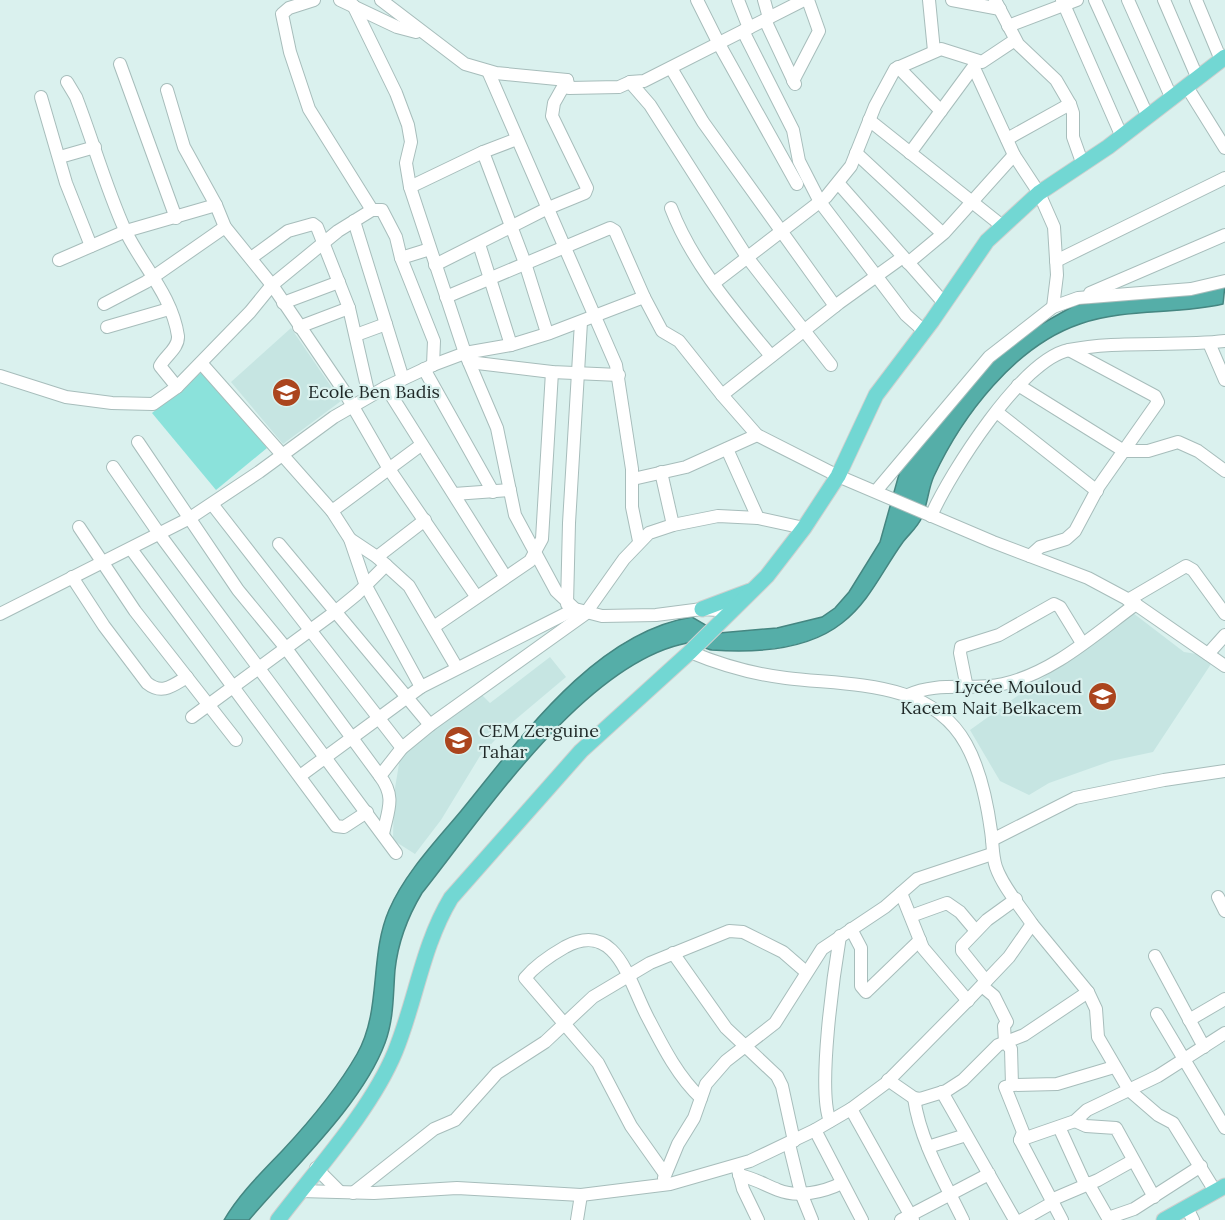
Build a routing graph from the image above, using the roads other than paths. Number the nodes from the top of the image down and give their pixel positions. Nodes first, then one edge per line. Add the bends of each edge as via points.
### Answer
1 (314, 0) edge
2 (381, 0) edge
3 (697, 0) edge
4 (738, 0) edge
5 (764, 0) edge
6 (806, 0) edge
7 (930, 0) edge
8 (952, 0) edge
9 (1077, 0) edge
10 (1095, 0) edge
11 (1128, 0) edge
12 (1164, 0) edge
13 (1196, 0) edge
14 (346, 2) edge
15 (1063, 3) edge
16 (998, 4) edge
17 (767, 19) junction
18 (1008, 26) junction
19 (746, 30) junction
20 (421, 33) junction
21 (1015, 40) junction
22 (718, 44) junction
23 (934, 51) junction
24 (1223, 58) edge
25 (120, 64) dead end
26 (976, 65) junction
27 (898, 66) junction
28 (671, 68) junction
29 (488, 71) junction
30 (567, 80) junction
31 (67, 81) dead end
32 (630, 82) junction
33 (1193, 83) junction
34 (167, 90) dead end
35 (41, 97) dead end
36 (1172, 99) junction
37 (1070, 104) junction
38 (941, 111) junction
39 (1148, 117) junction
40 (869, 120) junction
41 (1220, 130) edge
42 (1122, 137) junction
43 (517, 139) junction
44 (1007, 139) junction
45 (95, 147) junction
46 (1225, 148) edge
47 (483, 152) junction
48 (856, 153) junction
49 (910, 153) junction
50 (1014, 154) junction
51 (60, 157) junction
52 (1083, 165) junction
53 (1225, 178) edge
54 (797, 184) dead end
55 (839, 184) junction
56 (410, 187) junction
57 (1039, 194) junction
58 (820, 202) junction
59 (970, 202) junction
60 (216, 206) junction
61 (670, 208) dead end
62 (546, 209) junction
63 (372, 210) junction
64 (176, 218) junction
65 (354, 221) junction
66 (1001, 225) junction
67 (511, 226) junction
68 (225, 227) junction
69 (126, 231) junction
70 (781, 232) junction
71 (942, 233) junction
72 (1225, 235) edge
73 (323, 244) junction
74 (479, 244) junction
75 (91, 246) junction
76 (563, 247) junction
77 (430, 249) junction
78 (747, 257) junction
79 (251, 258) junction
80 (401, 258) junction
81 (59, 260) dead end
82 (906, 260) junction
83 (1056, 261) junction
84 (525, 263) junction
85 (435, 265) junction
86 (154, 275) junction
87 (491, 277) junction
88 (877, 277) junction
89 (1225, 281) edge
90 (339, 282) junction
91 (714, 283) junction
92 (272, 285) junction
93 (446, 297) junction
94 (644, 297) junction
95 (1078, 298) junction
96 (283, 303) junction
97 (944, 303) junction
98 (104, 304) dead end
99 (835, 306) junction
100 (349, 308) junction
101 (1053, 308) junction
102 (169, 309) junction
103 (595, 317) junction
104 (581, 322) junction
105 (386, 324) junction
106 (107, 327) dead end
107 (299, 327) junction
108 (803, 331) junction
109 (924, 331) junction
110 (548, 333) junction
111 (356, 335) junction
112 (1225, 341) edge
113 (1209, 343) junction
114 (511, 345) junction
115 (1068, 350) junction
116 (771, 356) junction
117 (467, 358) junction
118 (201, 363) junction
119 (831, 365) dead end
120 (428, 367) junction
121 (552, 372) junction
122 (577, 373) junction
123 (619, 375) junction
124 (0, 376) edge
125 (403, 379) junction
126 (1225, 380) edge
127 (1018, 385) junction
128 (177, 387) junction
129 (386, 387) junction
130 (722, 395) junction
131 (369, 396) junction
132 (351, 406) junction
133 (998, 412) junction
134 (757, 435) junction
135 (138, 442) dead end
136 (421, 445) junction
137 (728, 449) junction
138 (1124, 451) junction
139 (284, 454) junction
140 (113, 467) dead end
141 (388, 469) junction
142 (1225, 471) edge
143 (661, 472) junction
144 (838, 477) junction
145 (633, 479) junction
146 (510, 490) junction
147 (1097, 491) junction
148 (493, 492) junction
149 (454, 494) junction
150 (884, 495) junction
151 (212, 504) junction
152 (332, 511) junction
153 (928, 515) junction
154 (190, 518) junction
155 (758, 518) junction
156 (425, 520) junction
157 (673, 525) junction
158 (79, 527) dead end
159 (804, 528) junction
160 (160, 535) junction
161 (350, 539) junction
162 (639, 541) junction
163 (279, 544) dead end
164 (131, 549) junction
165 (535, 555) junction
166 (1030, 556) junction
167 (382, 561) junction
168 (102, 563) junction
169 (505, 576) junction
170 (72, 577) junction
171 (366, 585) junction
172 (755, 589) junction
173 (476, 596) junction
174 (1132, 602) junction
175 (576, 609) junction
176 (699, 610) junction
177 (733, 611) junction
178 (335, 612) junction
179 (0, 614) edge
180 (1225, 614) edge
181 (435, 626) junction
182 (714, 628) junction
183 (309, 629) junction
184 (1225, 635) edge
185 (1083, 643) junction
186 (285, 647) junction
187 (693, 649) junction
188 (1208, 654) junction
189 (1225, 666) edge
190 (258, 667) junction
191 (457, 668) junction
192 (187, 677) junction
193 (232, 686) junction
194 (421, 687) junction
195 (967, 688) junction
196 (908, 695) junction
197 (407, 697) junction
198 (208, 705) junction
199 (192, 717) dead end
200 (379, 717) junction
201 (430, 725) junction
202 (352, 737) junction
203 (236, 740) dead end
204 (402, 748) junction
205 (327, 756) junction
206 (1225, 771) edge
207 (300, 776) junction
208 (380, 776) junction
209 (367, 812) junction
210 (383, 834) junction
211 (992, 840) junction
212 (396, 853) dead end
213 (992, 854) junction
214 (901, 894) junction
215 (1016, 899) junction
216 (911, 916) junction
217 (1032, 924) junction
218 (851, 929) junction
219 (976, 931) junction
220 (840, 936) junction
221 (920, 940) junction
222 (673, 953) junction
223 (1155, 956) dead end
224 (806, 972) junction
225 (628, 975) junction
226 (984, 984) junction
227 (1088, 992) junction
228 (1225, 999) edge
229 (968, 1001) junction
230 (1157, 1014) dead end
231 (1189, 1020) junction
232 (564, 1025) junction
233 (1225, 1033) edge
234 (1005, 1042) junction
235 (745, 1046) junction
236 (1204, 1047) junction
237 (1184, 1059) junction
238 (1114, 1067) junction
239 (888, 1080) junction
240 (1012, 1085) junction
241 (1129, 1090) junction
242 (942, 1092) junction
243 (701, 1098) junction
244 (914, 1098) junction
245 (851, 1109) junction
246 (830, 1121) junction
247 (1075, 1121) junction
248 (1059, 1127) junction
249 (1225, 1128) edge
250 (815, 1130) junction
251 (966, 1135) junction
252 (1020, 1140) junction
253 (792, 1142) junction
254 (928, 1147) junction
255 (1132, 1161) junction
256 (1201, 1166) junction
257 (316, 1168) junction
258 (738, 1170) junction
259 (989, 1174) junction
260 (663, 1180) junction
261 (842, 1183) junction
262 (1086, 1184) junction
263 (1222, 1190) edge
264 (300, 1191) junction
265 (339, 1191) junction
266 (353, 1193) junction
267 (801, 1193) junction
268 (581, 1195) junction
269 (950, 1195) junction
270 (1154, 1197) junction
271 (1052, 1202) junction
272 (1188, 1216) edge
273 (908, 1218) edge
274 (278, 1220) edge
275 (577, 1220) edge
276 (758, 1220) edge
277 (812, 1220) edge
278 (862, 1220) edge
279 (963, 1220) edge
280 (1015, 1220) edge
281 (1022, 1220) edge
282 (1062, 1220) edge
283 (1164, 1220) edge

1 - 63 street via 282,14 290,52 309,109
2 - 20 street
3 - 22 street
4 - 19 street
5 - 17 street
6 - 17 street
6 - 17 street via 819,32 795,84
7 - 23 street
8 - 16 street
9 - 15 street
10 - 39 street
11 - 36 street
12 - 33 street
13 - 24 street
14 - 20 street via 397,27
14 - 56 street via 396,93 408,124 411,142 406,163
15 - 18 street
15 - 42 street
16 - 18 street
17 - 19 street
18 - 21 street
19 - 22 street
19 - 58 street via 793,130 799,161
20 - 29 street via 465,64
21 - 26 street
21 - 37 street via 1056,80
22 - 28 street
22 - 54 street
23 - 26 street via 944,49
23 - 27 street
24 - 33 main road
25 - 64 street
26 - 38 street
26 - 44 street
27 - 38 street
27 - 40 street
28 - 32 street via 644,81
28 - 70 street
29 - 30 street
29 - 43 street
30 - 32 street via 569,88 619,87
30 - 62 street via 554,103 552,116 587,191
31 - 45 street
32 - 78 street via 650,105
33 - 36 main road
33 - 41 street
34 - 60 street via 184,147
35 - 51 street
36 - 39 main road
37 - 44 street
37 - 52 street via 1073,137
38 - 49 street
39 - 42 main road
40 - 48 street
40 - 49 street
41 - 46 street
42 - 52 main road
43 - 47 street
43 - 62 street
44 - 50 street
45 - 51 street
45 - 69 street
47 - 56 street
47 - 67 street
48 - 55 street
48 - 71 street
49 - 59 street
50 - 57 street
50 - 59 street
51 - 75 street
52 - 57 main road
53 - 83 street
55 - 58 street
55 - 82 street
56 - 77 street
57 - 66 main road
57 - 83 street via 1054,227
58 - 70 street
58 - 88 street
59 - 66 street
59 - 71 street
60 - 64 street
60 - 68 street
61 - 91 street
62 - 67 street
62 - 76 street
63 - 65 street
63 - 80 street via 384,212
64 - 69 street
65 - 73 street
65 - 105 street
66 - 97 main road
67 - 74 street
67 - 84 street
68 - 79 street
68 - 86 street
69 - 75 street
69 - 86 street
70 - 78 street
70 - 99 street
71 - 82 street
72 - 95 street
73 - 79 street via 313,224 288,231
73 - 90 street
73 - 92 street
74 - 85 street
74 - 87 street
75 - 81 street
76 - 84 street
76 - 94 street via 613,229
76 - 103 street
77 - 80 street
77 - 85 street
78 - 91 street
78 - 108 street
79 - 92 street
80 - 120 street via 434,341
82 - 88 street
82 - 97 street
83 - 101 street
84 - 87 street
84 - 110 street
85 - 93 street
86 - 98 street
86 - 102 street
87 - 93 street
87 - 114 street
88 - 99 street
88 - 109 street via 906,315
89 - 95 street via 1191,289
90 - 96 street
90 - 100 street
91 - 116 street
92 - 96 street
92 - 118 street
93 - 117 street
94 - 103 street
94 - 130 street via 662,331 679,341
95 - 101 street
96 - 107 street
97 - 109 main road
99 - 108 street
100 - 107 street
100 - 111 street
101 - 150 street via 998,347 879,484
102 - 106 street
102 - 128 street via 177,344 160,366
103 - 104 street
103 - 123 street
104 - 110 street
104 - 122 street
105 - 111 street
105 - 125 street
107 - 132 street
108 - 116 street
108 - 119 street
109 - 144 main road via 876,395
110 - 114 street
111 - 131 street
112 - 113 street
113 - 115 street
113 - 126 street
114 - 117 street
115 - 127 street via 1040,363
115 - 138 street via 1157,398 1157,405
116 - 130 street
117 - 120 street
117 - 121 street
117 - 146 street via 497,428
118 - 128 street
118 - 139 street
120 - 125 street
120 - 148 street
121 - 122 street
121 - 165 street via 546,505 542,539
122 - 123 street
122 - 175 street
123 - 145 street
124 - 128 street via 54,394 112,403 153,404
125 - 129 street
127 - 133 street
127 - 138 street
129 - 131 street
129 - 136 street
130 - 134 street
131 - 132 street
132 - 139 street
132 - 141 street
133 - 147 street
133 - 153 street
134 - 137 street
134 - 144 street
135 - 154 street
136 - 141 street
136 - 149 street
137 - 143 street via 686,467
137 - 155 street
138 - 142 street via 1178,442
138 - 147 street
139 - 151 street
139 - 152 street
140 - 160 street
141 - 152 street
141 - 156 street
143 - 145 street
143 - 157 street
144 - 150 street
144 - 159 main road
145 - 162 street via 632,507
146 - 148 street
146 - 165 street via 515,514
147 - 166 street via 1070,536 1040,547
148 - 149 street
149 - 169 street
150 - 153 street
151 - 154 street
151 - 183 street
152 - 161 street
153 - 166 street
154 - 160 street
154 - 186 street via 238,590
155 - 157 street via 711,517
155 - 159 street
156 - 167 street
156 - 173 street
157 - 162 street
158 - 168 street
159 - 172 main road
160 - 164 street
160 - 190 street
161 - 167 street
161 - 171 street
162 - 175 street
163 - 178 street
164 - 168 street
164 - 193 street
165 - 169 street
165 - 175 street via 556,591
166 - 174 street via 1088,578
167 - 171 street
167 - 181 street via 414,592
168 - 170 street
168 - 192 street
169 - 173 street
170 - 179 street
170 - 192 street via 147,683 154,689 166,690
171 - 178 street
171 - 194 street
172 - 176 main road
172 - 177 main road
173 - 181 street
174 - 180 street via 1186,566
174 - 185 street
174 - 188 street
175 - 176 street via 619,617
175 - 191 street
175 - 201 street
176 - 177 street
176 - 182 street
177 - 182 main road
178 - 183 street
178 - 197 street
181 - 191 street
182 - 187 main road
183 - 186 street
183 - 200 street
184 - 188 street
185 - 195 street via 1023,679
185 - 195 street via 1060,607 1054,604 999,635 961,647
186 - 190 street
186 - 202 street
187 - 196 street via 719,664 763,675 881,687
187 - 257 main road via 581,751 451,898 434,930 394,1053 374,1090
188 - 189 street
190 - 193 street
190 - 205 street
191 - 194 street
192 - 198 street
193 - 198 street
193 - 207 street
194 - 197 street
195 - 196 street via 927,687
196 - 211 street via 946,719 966,744 976,765
197 - 200 street
197 - 201 street
198 - 199 street
198 - 203 street
200 - 202 street
200 - 204 street
201 - 204 street
202 - 205 street
202 - 208 street
204 - 208 street
205 - 207 street
205 - 209 street
206 - 211 street via 1075,798
207 - 209 street via 336,826 344,827
208 - 210 street via 391,799
209 - 210 street
210 - 212 street
211 - 213 street
213 - 214 street via 917,879
213 - 215 street
214 - 216 street
214 - 218 street
215 - 217 street
215 - 219 street
216 - 219 street via 947,903
216 - 221 street
217 - 226 street
217 - 227 street
218 - 220 street
218 - 221 street via 861,948 861,986 866,992
219 - 226 street via 962,951
220 - 224 street via 822,949
220 - 246 street via 828,1049 826,1105
221 - 229 street via 933,962
222 - 224 street via 718,933 743,932 783,952
222 - 225 street
222 - 235 street via 712,1010
223 - 231 street
224 - 235 street via 782,1014
225 - 232 street via 593,997
225 - 232 street via 611,949 592,939 579,940 556,952 525,981
225 - 243 street via 647,1017 681,1074
226 - 229 street
226 - 234 street via 1007,1022
227 - 234 street via 1024,1035
227 - 238 street via 1096,1009 1098,1037
228 - 231 street
229 - 239 street
230 - 237 street
231 - 236 street
232 - 260 street via 598,1063
232 - 266 street via 497,1073 455,1120 434,1129
233 - 236 street
234 - 240 street via 1011,1049
234 - 242 street via 963,1080
235 - 243 street via 717,1070
235 - 253 street via 777,1076 782,1086
236 - 237 street
237 - 241 street
237 - 249 street
238 - 240 street via 1058,1084
238 - 241 street
239 - 244 street
239 - 245 street
240 - 252 street via 1005,1087 1023,1132
241 - 247 street via 1087,1110
241 - 256 street via 1173,1123
242 - 244 street
242 - 251 street
243 - 260 street
244 - 254 street
245 - 246 street
245 - 273 street
246 - 250 street
247 - 248 street
247 - 255 street via 1086,1126 1116,1128
248 - 252 street
248 - 262 street
250 - 253 street
250 - 261 street
251 - 254 street
251 - 259 street
252 - 271 street
253 - 258 street
253 - 267 street
254 - 269 street
255 - 262 street
255 - 270 street
256 - 263 street
256 - 270 street
257 - 264 main road
257 - 265 street
258 - 260 street
258 - 267 street via 779,1190
258 - 276 street
259 - 269 street
259 - 280 street
260 - 268 street
261 - 267 street via 819,1192
261 - 278 street
262 - 270 street via 1108,1218
262 - 271 street
263 - 272 main road
264 - 265 street
264 - 274 main road
265 - 266 street
266 - 268 street via 457,1188
267 - 277 street
268 - 275 street
269 - 273 street
269 - 279 street
271 - 281 street
271 - 282 street
272 - 283 main road

